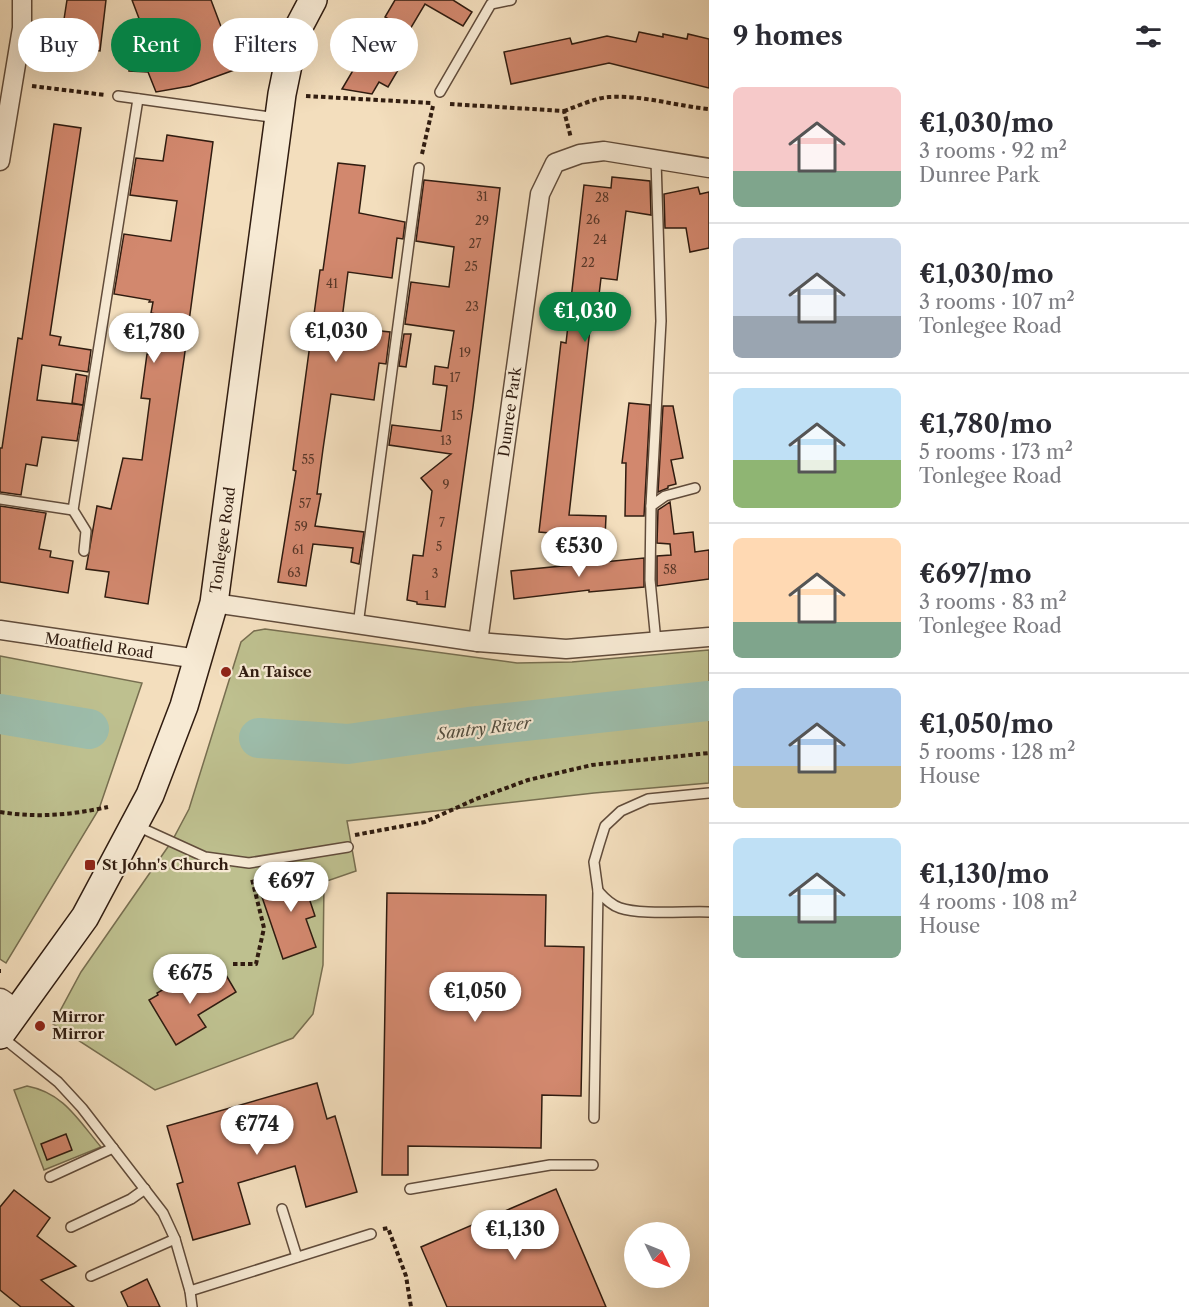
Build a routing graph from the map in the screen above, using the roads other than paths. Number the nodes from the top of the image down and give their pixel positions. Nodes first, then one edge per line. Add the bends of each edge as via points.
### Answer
1 (22, 0) edge
2 (313, 0) edge
3 (511, 0) edge
4 (440, 92) road end
5 (118, 96) road end
6 (138, 99) junction
7 (4, 109) edge
8 (279, 118) junction
9 (656, 160) junction
10 (0, 161) edge
11 (419, 168) road end
12 (709, 168) edge
13 (695, 488) dead end
14 (0, 499) edge
15 (651, 506) junction
16 (73, 510) junction
17 (84, 551) dead end
18 (214, 603) junction
19 (358, 625) junction
20 (0, 630) edge
21 (709, 637) edge
22 (478, 642) junction
23 (656, 642) junction
24 (198, 659) junction
25 (709, 792) edge
26 (135, 825) junction
27 (344, 848) road end
28 (598, 891) junction
29 (709, 912) edge
30 (8, 1006) edge
31 (0, 1035) edge
32 (594, 1118) dead end
33 (113, 1148) junction
34 (593, 1165) dead end
35 (50, 1177) dead end
36 (146, 1189) junction
37 (410, 1189) dead end
38 (282, 1209) dead end
39 (71, 1227) dead end
40 (371, 1234) road end
41 (175, 1239) junction
42 (297, 1257) junction
43 (91, 1276) dead end
44 (190, 1291) junction
45 (192, 1307) edge

1 - 7 street via 22,28
2 - 8 main road, Tonlegee Road via 294,36
3 - 4 lane via 491,4
5 - 6 lane
6 - 8 lane
6 - 16 lane
7 - 10 street
8 - 18 main road, Tonlegee Road
9 - 12 street, Dunree Park
9 - 15 lane via 661,321
9 - 22 street, Dunree Park via 604,151 580,154 555,163 540,194
11 - 19 lane
13 - 15 lane via 665,496
14 - 16 lane
15 - 23 lane via 650,580
16 - 17 lane via 86,531
18 - 19 street
18 - 24 main road, Tonlegee Road
19 - 22 street
20 - 24 street, Moatfield Road
21 - 23 street
22 - 23 street via 566,649
24 - 26 main road, Tonlegee Road via 179,723
25 - 28 lane via 648,799 621,811 605,826 594,862
26 - 27 lane via 205,857 249,863
26 - 30 main road, Tonlegee Road via 85,917
28 - 29 lane via 607,902 621,908
28 - 32 lane
30 - 31 main road, Tonlegee Road
31 - 33 lane via 58,1082
33 - 35 lane
33 - 36 lane
34 - 37 lane via 550,1165
36 - 39 lane
36 - 41 lane
38 - 42 lane
40 - 42 lane
41 - 43 lane
41 - 44 lane
42 - 44 lane
44 - 45 lane

